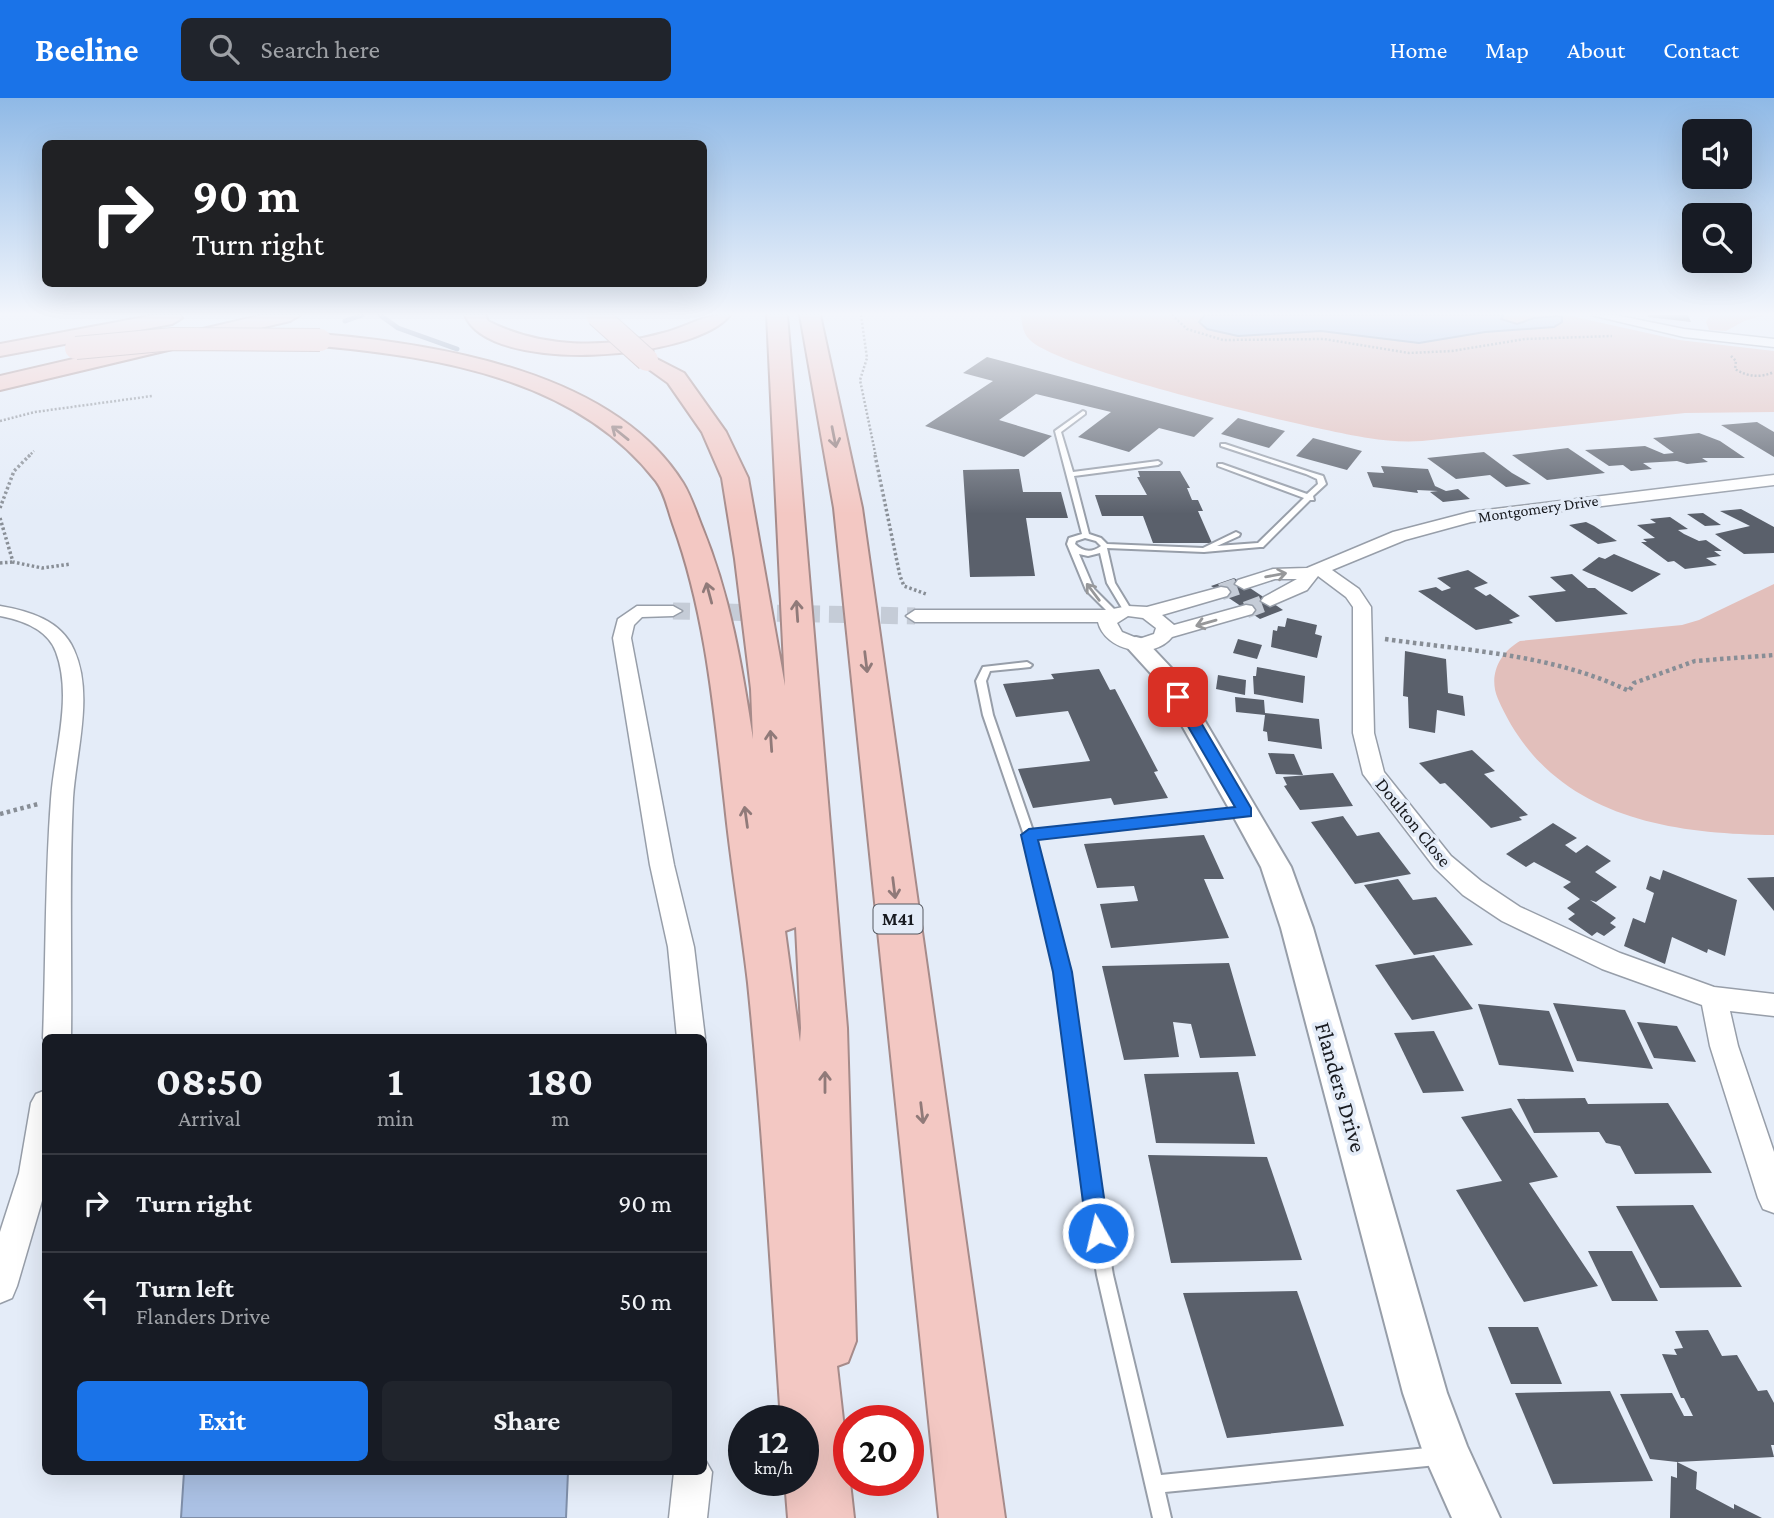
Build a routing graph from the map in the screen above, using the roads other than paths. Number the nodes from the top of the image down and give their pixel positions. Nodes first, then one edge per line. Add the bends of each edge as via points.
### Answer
1 (534, 381) edge
2 (678, 381) edge
3 (805, 381) edge
4 (818, 381) edge
5 (1083, 412) dead end
6 (1223, 445) dead end
7 (1158, 463) dead end
8 (1220, 465) dead end
9 (1070, 474) junction
10 (1774, 480) edge
11 (1311, 498) junction
12 (1236, 534) dead end
13 (1086, 536) junction
14 (1073, 548) junction
15 (1104, 548) junction
16 (1204, 550) junction
17 (1315, 571) junction
18 (1244, 584) tunnel mouth
19 (1221, 592) tunnel mouth
20 (1269, 601) tunnel mouth
21 (1247, 610) tunnel mouth
22 (0, 611) edge
23 (673, 611) tunnel mouth
24 (1148, 613) junction
25 (915, 616) tunnel mouth
26 (1116, 617) junction
27 (1153, 639) junction
28 (1027, 664) dead end
29 (1245, 812) junction
30 (1029, 835) junction
31 (1714, 998) junction
32 (1774, 1005) edge
33 (57, 1034) edge
34 (691, 1034) edge
35 (42, 1125) edge
36 (1774, 1198) edge
37 (0, 1286) edge
38 (1447, 1455) junction
39 (693, 1475) edge
40 (1154, 1484) junction
41 (688, 1518) edge
42 (824, 1518) edge
43 (972, 1518) edge
44 (1162, 1518) edge
45 (1476, 1518) edge

42 -> 1 highway, bridge via 773,1003 726,658 696,544 669,480 608,423
42 -> 2 highway, bridge via 768,689 735,478 714,432
42 -> 3 highway, M41 via 824,1028
4 -> 43 highway, M41 via 848,508
5 - 9 lane via 1058,431
6 - 11 lane via 1315,476 1322,484
7 - 9 lane
8 - 11 lane
9 - 13 lane
10 - 17 street, Montgomery Drive via 1470,517 1399,536
11 - 16 lane via 1260,545
12 - 16 lane
13 - 14 lane via 1072,540
13 - 15 lane via 1102,541
14 - 15 lane via 1089,553
26 -> 14 lane via 1090,590
15 - 16 lane
15 - 26 lane
18 -> 17 street, Montgomery Drive via 1273,575
17 - 20 street, Montgomery Drive via 1301,586
17 - 31 street, Doulton Close via 1359,600 1364,617 1363,733 1369,760 1374,774 1443,862 1511,914 1611,961
19 - 24 street
21 -> 27 street
22 - 33 street via 25,617 57,634 67,653 70,701 62,797
23 - 34 street via 637,612 625,623 622,638 681,947
24 - 26 street
24 - 27 street via 1162,622
25 - 26 street
26 - 27 street via 1122,640
27 - 29 street, Flanders Drive via 1165,674
28 - 30 lane via 986,669 981,681
29 - 30 lane
29 - 38 street, Flanders Drive via 1276,867 1297,928 1425,1393
30 - 40 lane via 1063,972 1105,1275
31 - 32 street, Doulton Close
31 - 36 street via 1724,1046
35 - 37 street
38 - 40 lane
38 - 45 street, Flanders Drive
39 - 41 street
40 - 44 lane

